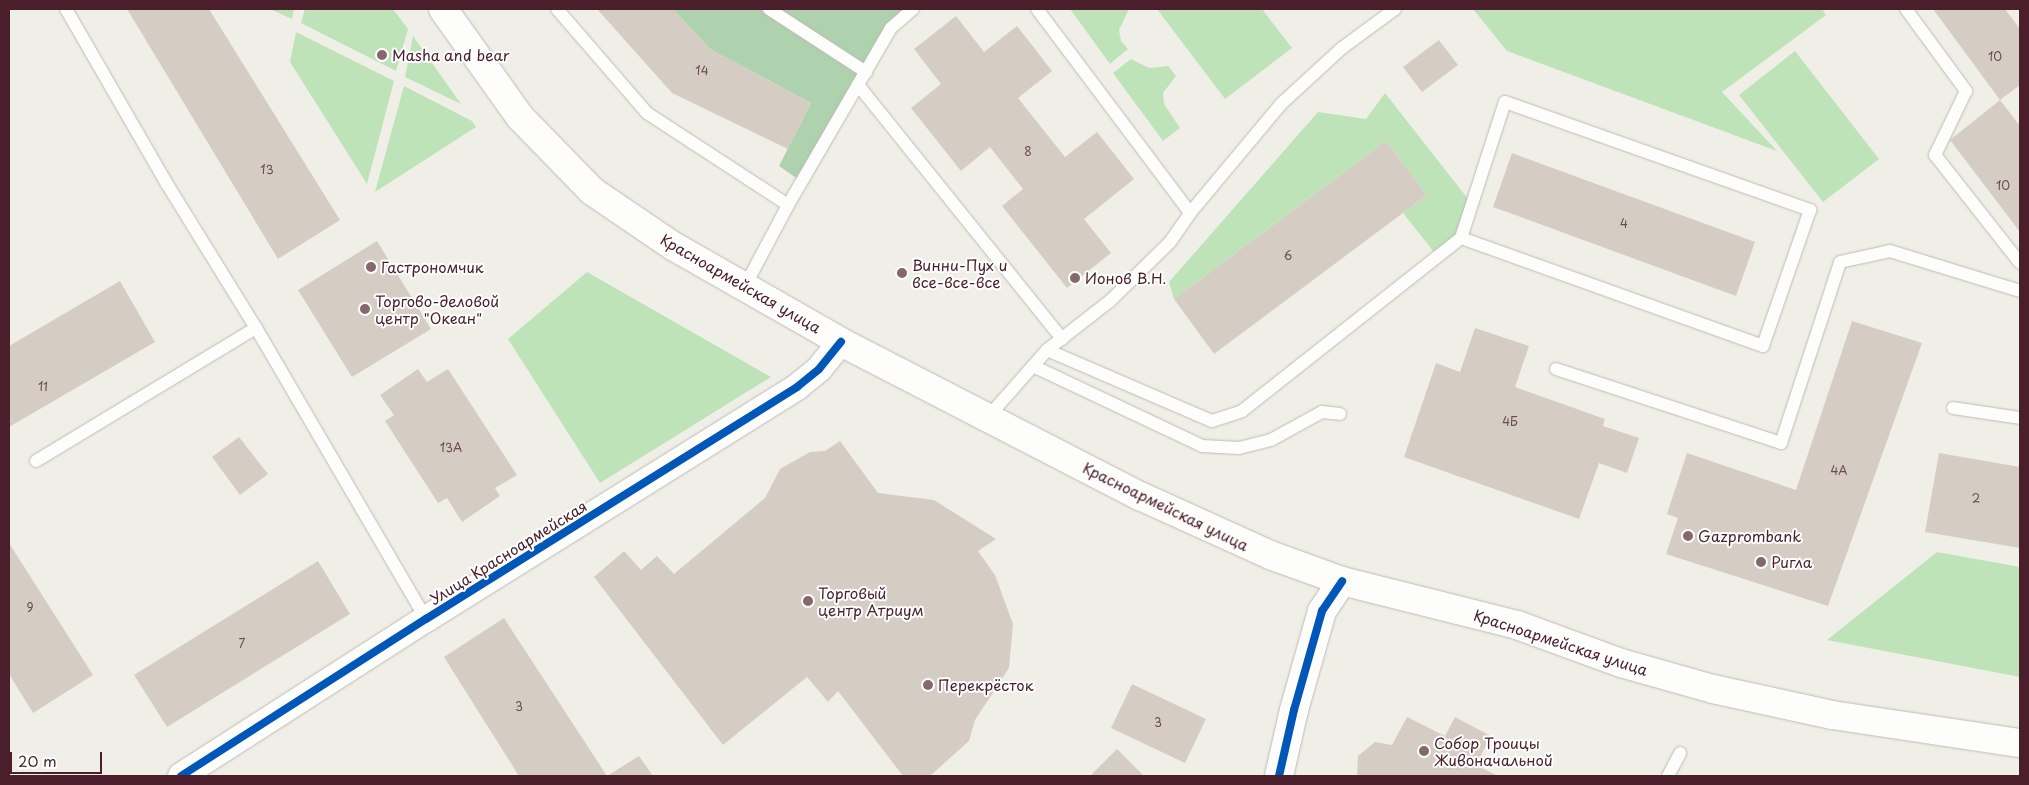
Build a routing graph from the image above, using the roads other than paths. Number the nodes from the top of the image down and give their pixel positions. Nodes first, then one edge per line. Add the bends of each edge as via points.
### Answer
1 (66, 9) edge
2 (443, 9) edge
3 (557, 9) edge
4 (769, 9) edge
5 (913, 9) edge
6 (1037, 9) edge
7 (1395, 9) edge
8 (1906, 9) edge
9 (866, 72) junction
10 (858, 85) junction
11 (788, 205) junction
12 (1190, 213) junction
13 (1461, 238) junction
14 (2020, 263) edge
15 (745, 286) junction
16 (2020, 291) edge
17 (256, 328) junction
18 (1062, 340) junction
19 (842, 342) junction
20 (1047, 350) junction
21 (1033, 366) junction
22 (1556, 369) dead end
23 (1954, 408) dead end
24 (1340, 414) dead end
25 (988, 417) junction
26 (2020, 418) edge
27 (36, 461) dead end
28 (1342, 580) junction
29 (426, 619) junction
30 (2020, 743) edge
31 (1680, 753) dead end
32 (181, 776) edge
33 (1279, 776) edge
34 (1668, 776) edge

1 - 17 lane via 167,184
2 - 15 main road, Красноармейская улица via 520,117 592,191 673,246
3 - 11 lane via 647,113
4 - 9 lane
5 - 9 lane via 891,28
6 - 12 lane
7 - 12 lane via 1342,48 1281,104
8 - 14 lane via 1966,91 1936,155
9 - 10 lane
10 - 11 lane
10 - 18 lane
11 - 15 lane
12 - 18 lane via 1170,242 1110,302
13 - 13 lane via 1505,102 1810,210 1763,346
13 - 20 lane via 1242,411 1212,421
15 - 19 main road, Красноармейская улица
16 - 22 lane via 1890,250 1840,262 1781,443
17 - 27 lane
17 - 29 lane
18 - 20 lane
19 - 25 main road, Красноармейская улица
19 - 29 street, Улица Красноармейская via 819,369 797,387
20 - 21 lane
21 - 24 lane via 1202,446 1239,448 1271,440 1322,412
21 - 25 lane
23 - 26 lane
25 - 28 main road, Красноармейская улица via 1140,496 1270,555
28 - 30 main road, Красноармейская улица via 1517,625 1621,663 1713,689 1832,715
28 - 33 main road via 1322,611
29 - 32 street, Улица Красноармейская
31 - 34 lane

